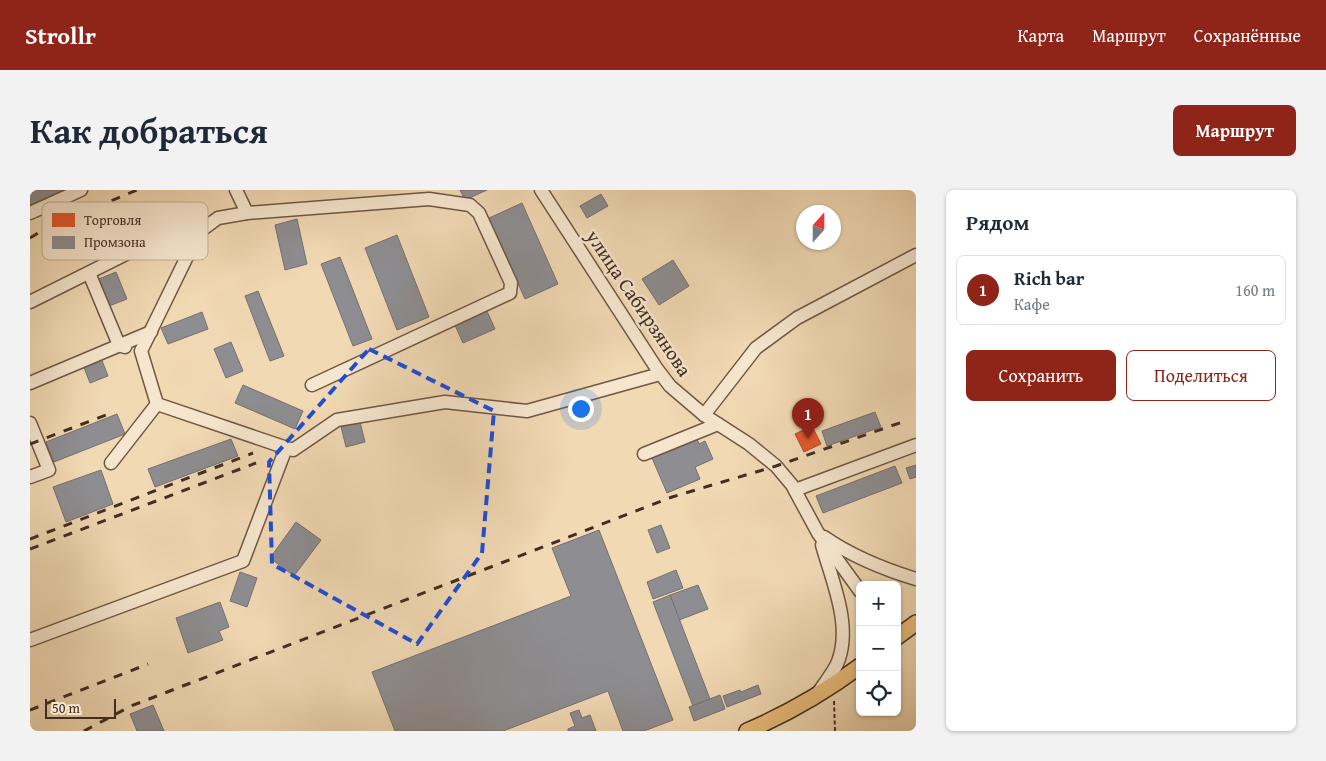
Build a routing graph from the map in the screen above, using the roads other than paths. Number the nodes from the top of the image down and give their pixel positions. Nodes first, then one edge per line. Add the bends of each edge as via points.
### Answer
1 (81, 190) edge
2 (236, 190) edge
3 (541, 190) edge
4 (54, 202) edge
5 (42, 208) edge
6 (30, 213) edge
7 (247, 213) junction
8 (208, 225) edge
9 (916, 255) edge
10 (115, 260) edge
11 (186, 260) edge
12 (89, 273) junction
13 (30, 302) edge
14 (151, 332) junction
15 (119, 345) junction
16 (141, 351) junction
17 (660, 374) junction
18 (30, 383) edge
19 (312, 385) dead end
20 (157, 404) junction
21 (704, 415) junction
22 (30, 423) edge
23 (718, 424) junction
24 (916, 444) edge
25 (286, 448) junction
26 (644, 454) dead end
27 (111, 463) dead end
28 (30, 477) edge
29 (795, 490) junction
30 (818, 533) junction
31 (916, 579) edge
32 (856, 585) edge
33 (916, 623) edge
34 (901, 634) edge
35 (30, 640) edge
36 (856, 669) edge
37 (817, 696) junction
38 (747, 731) edge

1 - 4 street
2 - 7 street
3 - 17 street, улица Сабирзянова
5 - 6 street
7 - 8 street via 218,218
7 - 19 street via 429,199 470,206 479,213 511,283 510,293
9 - 21 street via 797,318 756,348
10 - 12 street
11 - 14 street
12 - 13 street
12 - 15 street
14 - 15 street
14 - 16 street
15 - 16 street
15 - 18 street
16 - 20 street
17 - 21 street, улица Сабирзянова
17 - 25 street via 527,410 445,402 337,420 294,450
20 - 25 street
20 - 27 street
21 - 23 street, улица Сабирзянова
22 - 28 street via 49,470
23 - 26 street
23 - 29 street, улица Сабирзянова via 766,456
24 - 29 street
25 - 35 street via 243,561
29 - 30 street, улица Сабирзянова
30 - 31 street via 845,551
30 - 32 street
30 - 37 street via 841,612 842,647 837,664
33 - 34 main road
36 - 37 main road
37 - 38 main road

